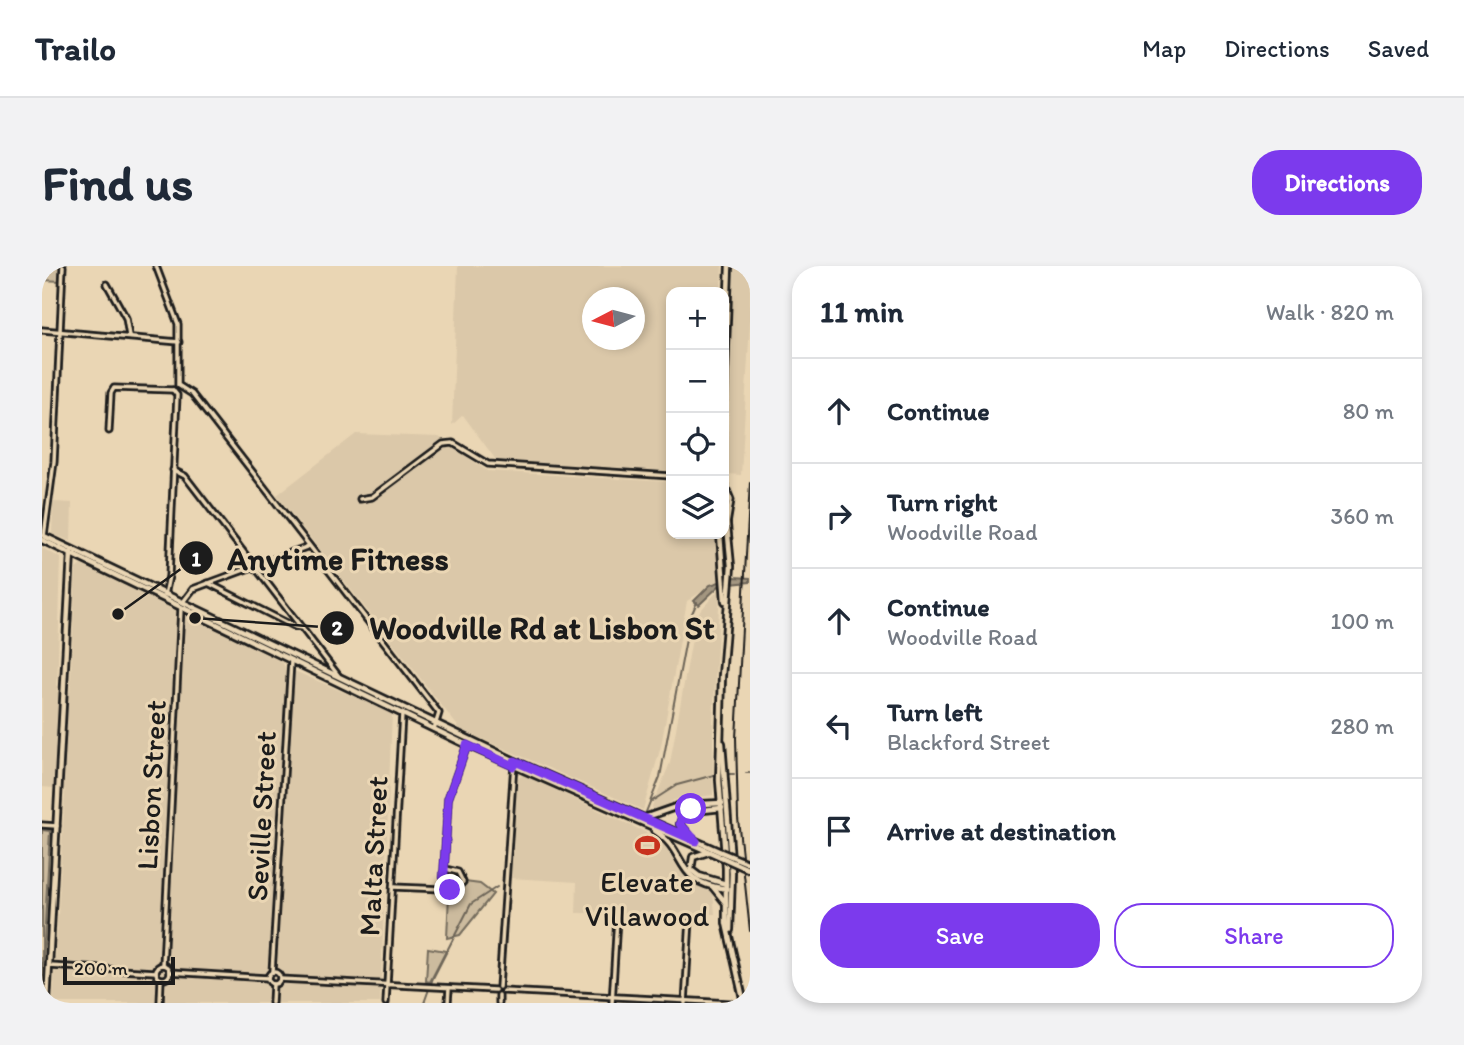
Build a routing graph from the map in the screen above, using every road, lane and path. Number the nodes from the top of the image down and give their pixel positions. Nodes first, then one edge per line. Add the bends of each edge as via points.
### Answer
1 (63, 266) edge
2 (156, 266) edge
3 (729, 266) edge
4 (107, 284) dead end
5 (42, 330) edge
6 (59, 331) junction
7 (129, 337) junction
8 (179, 342) junction
9 (726, 350) edge
10 (178, 385) junction
11 (173, 390) junction
12 (182, 390) junction
13 (177, 395) junction
14 (109, 431) dead end
15 (173, 470) junction
16 (666, 476) edge
17 (42, 482) edge
18 (48, 485) junction
19 (360, 499) dead end
20 (43, 537) edge
21 (721, 539) edge
22 (726, 539) edge
23 (309, 545) junction
24 (72, 552) junction
25 (253, 566) junction
26 (728, 577) junction
27 (208, 583) junction
28 (164, 597) junction
29 (182, 605) junction
30 (302, 628) junction
31 (290, 661) junction
32 (340, 678) junction
33 (402, 712) junction
34 (438, 723) junction
35 (434, 729) junction
36 (467, 745) junction
37 (514, 763) junction
38 (723, 806) junction
39 (642, 820) junction
40 (42, 825) edge
41 (57, 826) junction
42 (696, 841) junction
43 (709, 852) junction
44 (721, 854) junction
45 (750, 864) edge
46 (726, 868) junction
47 (446, 869) junction
48 (750, 870) edge
49 (712, 880) junction
50 (392, 887) junction
51 (713, 887) junction
52 (729, 887) junction
53 (443, 889) junction
54 (725, 902) junction
55 (617, 918) dead end
56 (690, 919) dead end
57 (729, 930) junction
58 (163, 965) junction
59 (49, 966) junction
60 (156, 972) junction
61 (170, 972) junction
62 (272, 972) junction
63 (268, 978) junction
64 (161, 979) junction
65 (280, 979) junction
66 (273, 984) junction
67 (387, 985) junction
68 (449, 988) junction
69 (497, 989) junction
70 (503, 991) junction
71 (499, 995) junction
72 (613, 997) junction
73 (685, 1002) edge
74 (47, 1003) edge
75 (160, 1003) edge
76 (272, 1003) edge
77 (386, 1003) edge
78 (448, 1003) edge
79 (499, 1003) edge
80 (612, 1003) edge
81 (730, 1003) edge
82 (744, 1003) edge

1 - 6 street
2 - 8 street via 178,324
3 - 9 main road
4 - 7 street via 126,318
5 - 6 street
6 - 7 street
6 - 18 street via 54,462
7 - 8 street
8 - 10 street
10 - 11 street
10 - 12 street
11 - 13 street
11 - 14 street via 111,388
12 - 13 street
12 - 23 street via 192,394
13 - 15 street
15 - 25 street via 184,477
15 - 28 street via 169,576
16 - 19 street via 488,464 453,443 443,444 372,498
17 - 18 street
18 - 20 street
20 - 24 main road
21 - 26 main road
22 - 26 main road
23 - 25 street
23 - 34 street via 439,713
24 - 28 main road
24 - 41 main road
25 - 27 street
25 - 30 street
26 - 38 main road via 720,727
27 - 29 street via 193,589
27 - 30 street
28 - 29 main road
29 - 31 main road
29 - 32 main road
29 - 58 street, Lisbon Street
30 - 32 street
31 - 33 main road
31 - 62 street, Seville Street
32 - 34 main road
33 - 35 main road
33 - 50 street, Malta Street
34 - 35 street
34 - 37 main road
35 - 36 main road
36 - 37 main road
36 - 47 street via 448,799
37 - 39 main road
37 - 69 street
38 - 39 main road via 681,805
38 - 42 main road via 691,809 680,817 681,827
38 - 46 main road
38 - 52 main road
39 - 42 main road
39 - 43 main road
39 - 51 main road via 667,841 690,877
40 - 41 street
41 - 59 main road
42 - 44 main road
43 - 44 main road
43 - 49 main road via 695,855 690,866 696,875
44 - 45 main road, bridge
44 - 48 main road, bridge
46 - 49 main road
46 - 52 main road
47 - 53 street
47 - 53 street via 458,872 463,882 456,889
49 - 52 main road
50 - 53 street
50 - 67 street, Malta Street
51 - 52 main road
51 - 54 main road
52 - 54 main road
52 - 57 main road
54 - 57 main road
55 - 72 street
56 - 73 street
57 - 82 main road
58 - 60 street
58 - 61 street
59 - 60 street
59 - 74 main road
60 - 64 street
61 - 63 street
61 - 64 street
62 - 63 street
62 - 65 street
63 - 66 street
64 - 75 street
65 - 66 street
65 - 67 street
66 - 76 street
67 - 68 street
67 - 77 street, Malta Street
68 - 69 street
68 - 78 street
69 - 70 street
69 - 71 street
70 - 71 street
70 - 72 street
71 - 79 street
72 - 73 street
72 - 80 street
73 - 81 street

